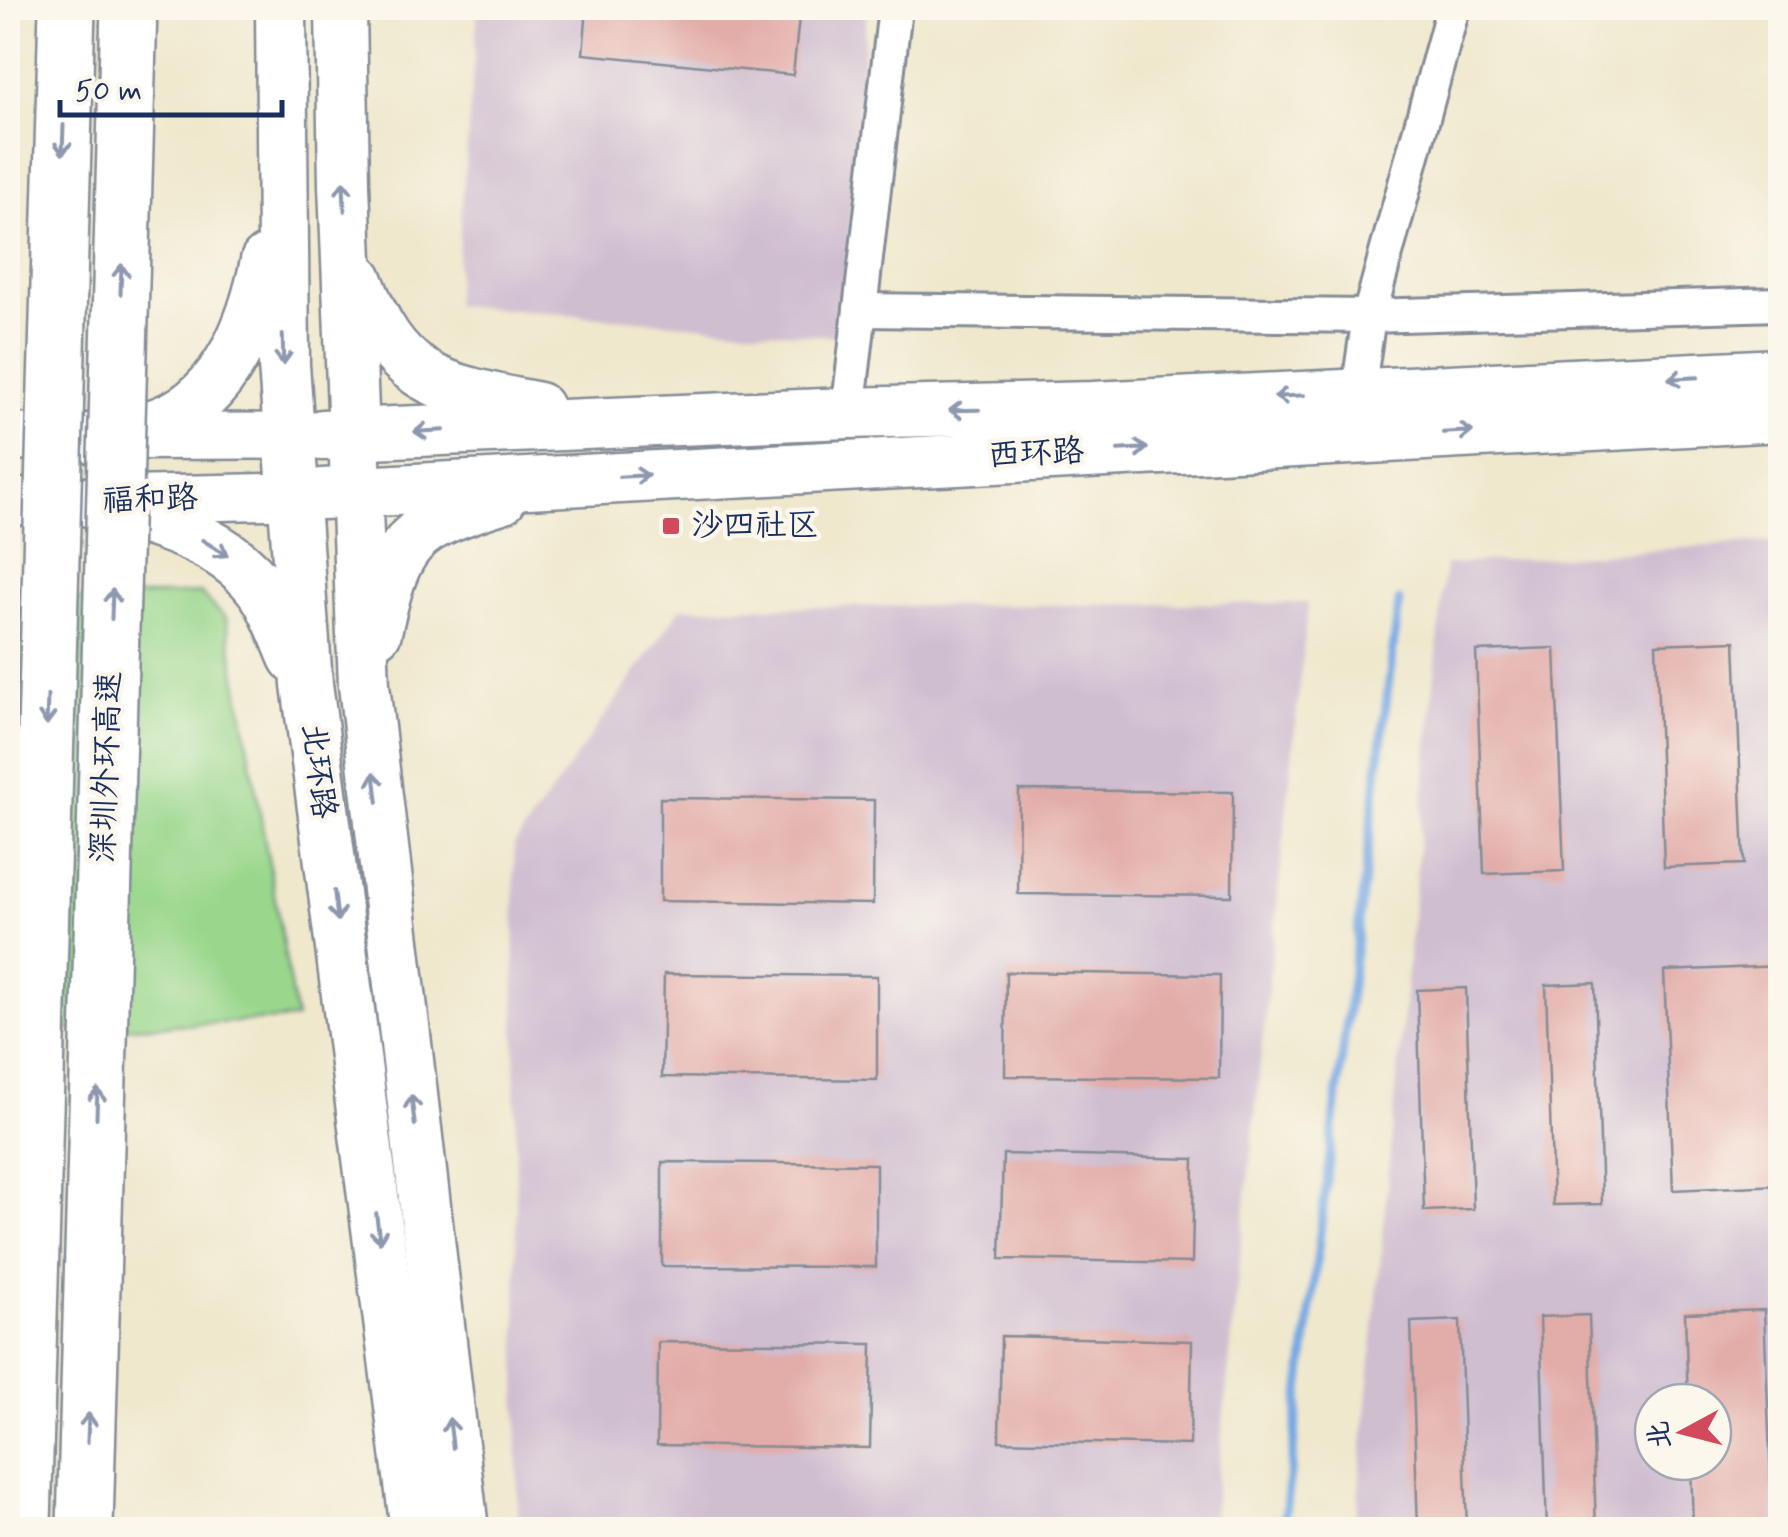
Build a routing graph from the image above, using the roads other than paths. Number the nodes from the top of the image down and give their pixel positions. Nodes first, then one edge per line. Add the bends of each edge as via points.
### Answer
1 (67, 8) edge
2 (129, 8) edge
3 (281, 8) edge
4 (342, 8) edge
5 (894, 8) edge
6 (1453, 8) edge
7 (281, 182) junction
8 (346, 252) junction
9 (1780, 304) edge
10 (860, 310) junction
11 (1369, 316) junction
12 (1780, 374) edge
13 (1358, 393) junction
14 (848, 412) junction
15 (1780, 416) edge
16 (611, 423) junction
17 (354, 434) junction
18 (287, 436) junction
19 (8, 438) edge
20 (94, 438) junction
21 (562, 480) junction
22 (354, 492) junction
23 (292, 496) junction
24 (8, 502) edge
25 (92, 502) junction
26 (307, 684) junction
27 (364, 685) junction
28 (24, 1524) dead end
29 (85, 1526) dead end
30 (416, 1530) edge
31 (463, 1530) edge

1 -> 28 highway, 深圳外环高速, bridge
29 -> 2 highway, 深圳外环高速, bridge
3 - 7 main road, 北环路
8 -> 4 main road, 北环路
5 - 10 street
6 - 11 street
7 -> 18 main road, 北环路
7 - 20 main road via 256,308 221,373 164,421
8 - 16 main road via 370,316 416,371 459,392
8 - 17 main road, 北环路
9 - 11 street
10 - 11 street
10 - 14 street
11 - 13 street
12 -> 13 main road, 西环路
13 -> 14 main road, 西环路
14 - 16 main road, 西环路
21 -> 15 main road, 西环路
16 -> 17 main road, 西环路
17 - 18 main road, 西环路
17 - 22 main road, 北环路
18 - 20 main road, 福和路
18 - 23 main road, 北环路
19 - 20 main road, 福和路
21 - 22 main road, 西环路
21 - 27 main road via 445,515 408,544 386,585
22 - 23 main road, 西环路
22 - 27 main road, 北环路
23 - 25 main road, 福和路
23 - 26 main road, 北环路
24 - 25 main road, 福和路
25 -> 26 main road via 201,539 237,562 264,594
26 -> 30 main road, 北环路
31 -> 27 main road, 北环路

